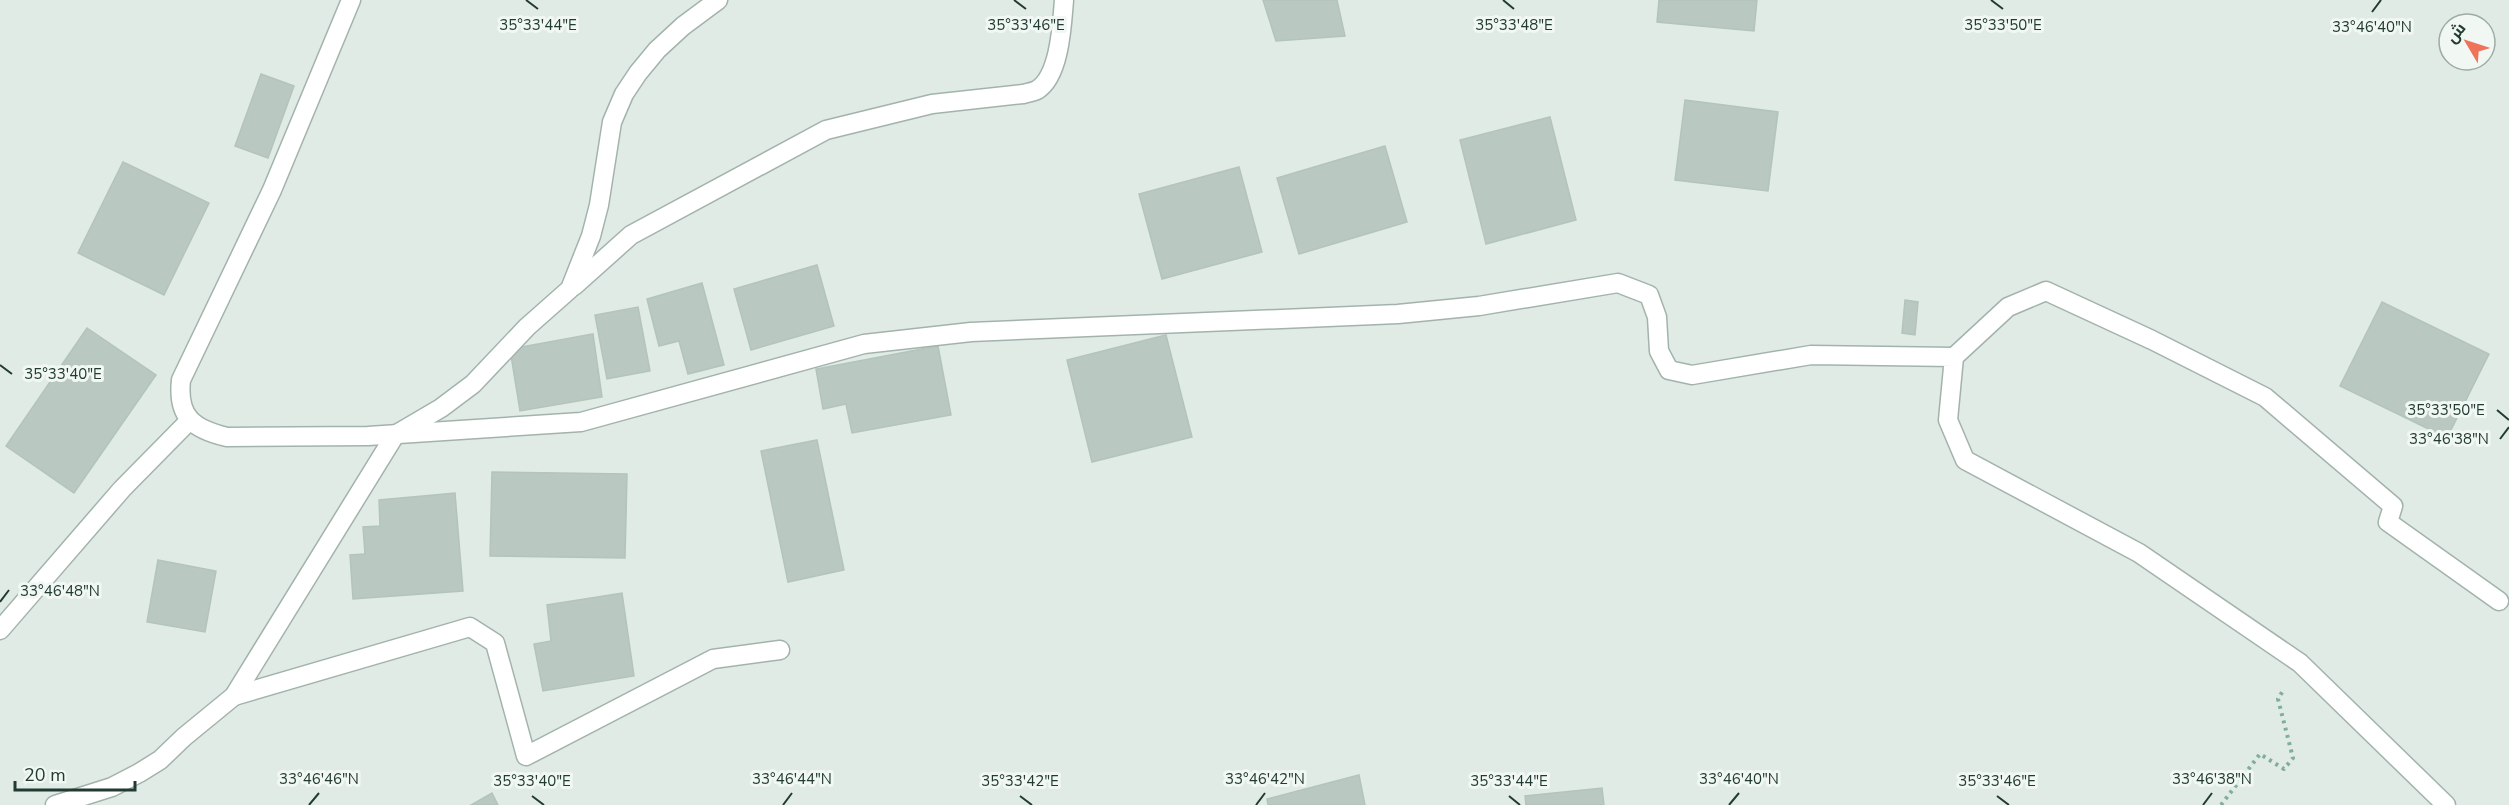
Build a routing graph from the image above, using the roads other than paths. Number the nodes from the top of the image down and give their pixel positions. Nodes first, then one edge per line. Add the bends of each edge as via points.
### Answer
1 (351, 0) edge
2 (718, 0) edge
3 (1064, 0) edge
4 (570, 289) junction
5 (1954, 357) junction
6 (189, 421) junction
7 (395, 435) junction
8 (2499, 601) dead end
9 (0, 630) edge
10 (780, 650) dead end
11 (234, 696) junction
12 (55, 805) edge
13 (2446, 805) edge

1 - 6 street via 272,190 181,380 179,398
2 - 4 street via 657,50 624,94 612,122 591,236
3 - 4 street via 1054,64 1037,90 932,104 826,130 632,235
4 - 7 street via 473,384
5 - 7 street via 1811,355 1692,375 1669,370 1659,351 1657,317 1649,295 1618,283 1479,306 1398,314 971,332 864,344 581,422
5 - 8 street via 2008,307 2046,291 2265,397 2393,506 2388,522
5 - 13 street via 1948,420 1965,460 2139,553 2300,663
6 - 7 street via 207,432 227,437
6 - 9 street via 122,489
7 - 11 street
10 - 11 street via 713,659 526,756 495,643 470,627
11 - 12 street via 146,769 112,787

